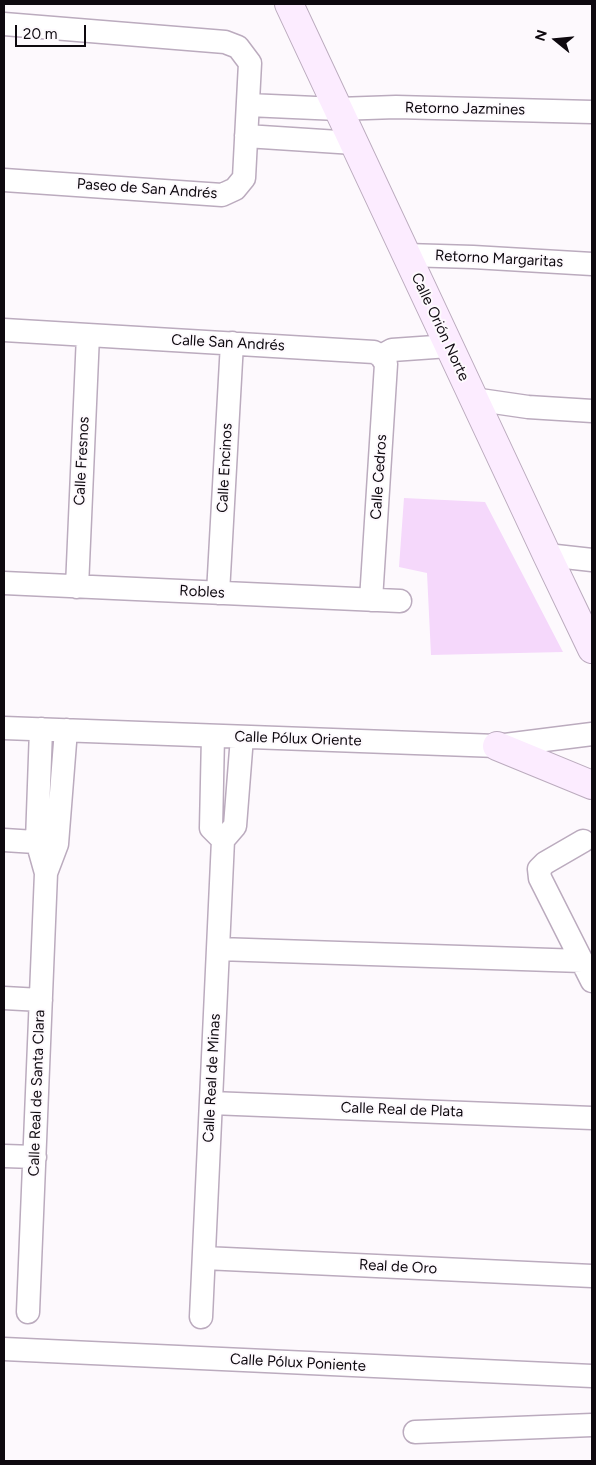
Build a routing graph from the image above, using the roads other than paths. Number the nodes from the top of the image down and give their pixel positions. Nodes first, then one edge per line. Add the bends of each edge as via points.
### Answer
1 (289, 4) edge
2 (4, 24) edge
3 (248, 105) junction
4 (338, 109) junction
5 (592, 112) edge
6 (246, 136) junction
7 (354, 143) junction
8 (4, 180) edge
9 (406, 255) junction
10 (592, 264) edge
11 (4, 330) edge
12 (88, 335) junction
13 (232, 343) junction
14 (452, 352) junction
15 (384, 360) junction
16 (473, 399) junction
17 (592, 411) edge
18 (547, 555) junction
19 (592, 560) edge
20 (4, 583) edge
21 (77, 587) junction
22 (218, 593) junction
23 (371, 600) junction
24 (400, 602) dead end
25 (592, 649) edge
26 (4, 728) edge
27 (41, 729) junction
28 (66, 730) junction
29 (592, 734) edge
30 (213, 736) junction
31 (242, 737) junction
32 (497, 746) junction
33 (592, 785) edge
34 (4, 840) edge
35 (223, 840) junction
36 (583, 841) dead end
37 (47, 842) junction
38 (218, 949) junction
39 (582, 960) junction
40 (592, 981) edge
41 (4, 998) edge
42 (41, 1000) junction
43 (211, 1103) junction
44 (592, 1118) edge
45 (4, 1156) edge
46 (35, 1157) junction
47 (204, 1258) junction
48 (592, 1276) edge
49 (28, 1312) dead end
50 (201, 1317) dead end
51 (4, 1349) edge
52 (592, 1376) edge
53 (592, 1425) edge
54 (415, 1432) dead end

1 - 4 street, Calle Orión Norte
2 - 3 street, Paseo de San Andrés via 225,42 238,48 250,63
3 - 4 street, Retorno Jazmines
3 - 6 street, Paseo de San Andrés
4 - 5 street, Retorno Jazmines via 396,107
4 - 7 street, Calle Orión Norte
6 - 7 street
6 - 8 street, Paseo de San Andrés via 244,178 235,189 222,196
7 - 9 street, Calle Orión Norte
9 - 10 street, Retorno Margaritas
9 - 14 street, Calle Orión Norte
11 - 12 street, Calle San Andrés
12 - 13 street, Calle San Andrés
12 - 21 street, Calle Fresnos
13 - 15 street, Calle San Andrés via 374,352
13 - 22 street, Calle Encinos
14 - 15 street, Calle San Andrés via 392,350
14 - 16 street, Calle Orión Norte
15 - 23 street, Calle Cedros
16 - 17 street
16 - 18 street, Calle Orión Norte
18 - 19 street
18 - 25 street, Calle Orión Norte
20 - 21 street, Robles
21 - 22 street, Robles
22 - 23 street, Robles
23 - 24 street, Robles
26 - 27 street, Calle Pólux Oriente
27 - 28 street, Calle Pólux Oriente
27 - 37 street, Calle Real de Santa Clara
28 - 30 street, Calle Pólux Oriente
28 - 37 street, Calle Real de Santa Clara
29 - 32 street, Calle Pólux Oriente
30 - 31 street, Calle Pólux Oriente
30 - 35 street via 211,828
31 - 32 street, Calle Pólux Oriente
31 - 35 street, Calle Real de Minas via 235,826
32 - 33 street
34 - 37 street
35 - 38 street, Calle Real de Minas
36 - 39 street via 539,869 540,878
37 - 42 street, Calle Real de Santa Clara
38 - 39 street
38 - 43 street, Calle Real de Minas
39 - 40 street
41 - 42 street
42 - 46 street, Calle Real de Santa Clara
43 - 44 street, Calle Real de Plata
43 - 47 street, Calle Real de Minas
45 - 46 street
46 - 49 street, Calle Real de Santa Clara
47 - 48 street, Real de Oro
47 - 50 street, Calle Real de Minas
51 - 52 street, Calle Pólux Poniente
53 - 54 street

